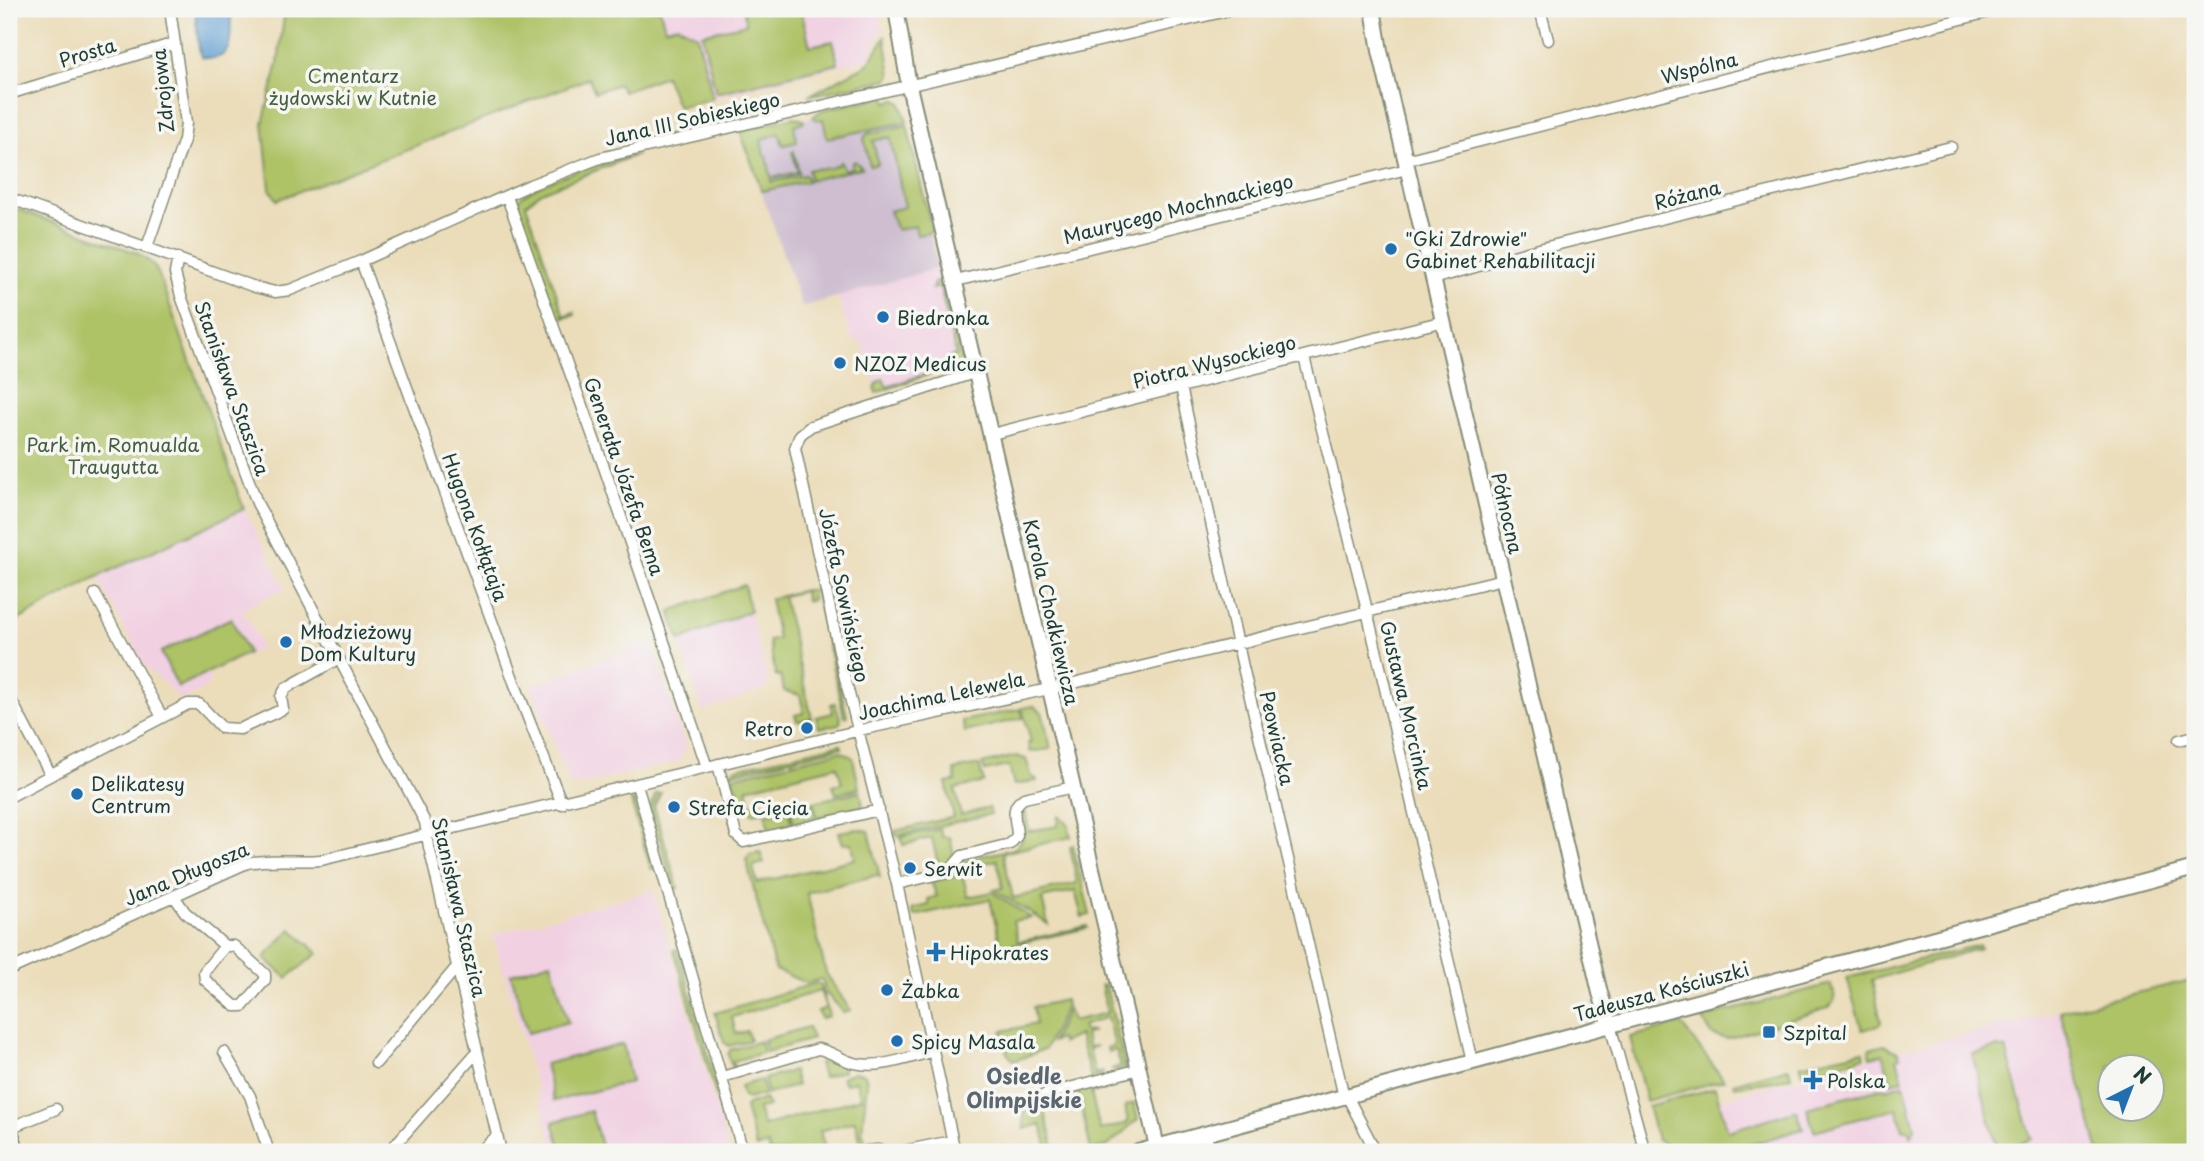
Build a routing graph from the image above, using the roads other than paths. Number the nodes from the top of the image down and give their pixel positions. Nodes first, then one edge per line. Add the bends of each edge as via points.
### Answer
1 (170, 9) edge
2 (896, 9) edge
3 (1235, 9) edge
4 (1373, 9) edge
5 (1540, 9) edge
6 (2001, 9) edge
7 (1548, 40) dead end
8 (175, 43) junction
9 (909, 86) junction
10 (9, 94) edge
11 (1951, 147) dead end
12 (1406, 164) junction
13 (507, 197) junction
14 (9, 198) edge
15 (148, 247) junction
16 (178, 258) junction
17 (361, 261) junction
18 (1433, 279) junction
19 (956, 281) junction
20 (1444, 321) junction
21 (1304, 357) junction
22 (977, 372) junction
23 (1181, 387) junction
24 (992, 434) junction
25 (1503, 579) junction
26 (95, 594) dead end
27 (1367, 612) junction
28 (1237, 643) junction
29 (338, 659) junction
30 (1049, 689) junction
31 (9, 696) edge
32 (162, 716) junction
33 (858, 731) junction
34 (2195, 736) edge
35 (2179, 740) dead end
36 (718, 764) junction
37 (707, 767) junction
38 (50, 774) junction
39 (637, 785) junction
40 (1074, 787) junction
41 (9, 797) edge
42 (562, 804) junction
43 (879, 810) junction
44 (427, 834) junction
45 (2195, 868) edge
46 (897, 884) junction
47 (174, 896) junction
48 (225, 946) junction
49 (456, 968) junction
50 (9, 970) edge
51 (1610, 1025) junction
52 (224, 1052) dead end
53 (477, 1052) junction
54 (932, 1052) junction
55 (1472, 1062) junction
56 (376, 1063) dead end
57 (1139, 1069) junction
58 (722, 1077) junction
59 (1044, 1095) dead end
60 (1346, 1096) junction
61 (56, 1109) dead end
62 (9, 1127) edge
63 (1205, 1134) junction
64 (497, 1136) junction
65 (952, 1141) junction
66 (395, 1145) dead end
67 (1157, 1147) junction
68 (866, 1151) edge
69 (17, 1152) edge
70 (269, 1152) edge
71 (479, 1152) edge
72 (501, 1152) edge
73 (743, 1152) edge
74 (955, 1152) edge
75 (1138, 1152) edge
76 (1211, 1152) edge
77 (1376, 1152) edge
78 (1645, 1152) edge

1 - 8 street, Zdrojowa
2 - 9 street, Karola Chodkiewicza
3 - 9 street, Jana III Sobieskiego
4 - 12 street, Północna
5 - 7 street
6 - 12 street, Wspólna
8 - 10 street, Prosta
8 - 15 street, Zdrojowa via 185,132
9 - 13 street, Jana III Sobieskiego via 600,158
9 - 19 street, Karola Chodkiewicza
11 - 18 street, Różana
12 - 18 street, Północna
12 - 19 street, Maurycego Mochnackiego
13 - 17 street, Jana III Sobieskiego
13 - 37 street, Generała Józefa Bema
14 - 15 street, Jana III Sobieskiego
15 - 16 street, Jana III Sobieskiego
16 - 17 street, Jana III Sobieskiego via 275,292
16 - 29 street, Stanisława Staszica via 175,273 181,296 257,503
17 - 42 street, Hugona Kołłątaja
18 - 20 street, Północna
19 - 22 street, Karola Chodkiewicza
20 - 21 street, Piotra Wysockiego
20 - 25 street, Północna
21 - 23 street, Piotra Wysockiego
21 - 27 street, Gustawa Morcinka
22 - 24 street, Karola Chodkiewicza
22 - 33 street, Józefa Sowińskiego via 811,426 794,448
23 - 24 street, Piotra Wysockiego
23 - 28 street, Peowiacka
24 - 30 street, Karola Chodkiewicza
25 - 27 street, Joachima Lelewela
25 - 51 street, Północna
26 - 32 street
27 - 28 street, Joachima Lelewela
27 - 55 street, Gustawa Morcinka
28 - 30 street, Joachima Lelewela
28 - 60 street, Peowiacka
29 - 32 street via 286,688 281,697 283,709 240,730 222,728 199,704
29 - 44 street, Stanisława Staszica via 425,822
30 - 33 street, Joachima Lelewela
30 - 40 street, Karola Chodkiewicza
31 - 38 street
32 - 38 street
33 - 36 street, Joachima Lelewela
33 - 43 street, Józefa Sowińskiego
34 - 35 street
36 - 37 street, Joachima Lelewela
36 - 43 street via 736,835 744,842
37 - 39 street, Joachima Lelewela
38 - 41 street
39 - 42 street, Joachima Lelewela
39 - 58 street
40 - 46 street via 1018,802 1014,811 1018,833 1010,844 962,856 944,873
40 - 57 street, Karola Chodkiewicza
42 - 44 street, Joachima Lelewela
43 - 46 street, Józefa Sowińskiego
44 - 47 street, Jana Długosza via 321,860 247,863
44 - 49 street, Stanisława Staszica
45 - 51 street, Tadeusza Kościuszki
46 - 54 street, Józefa Sowińskiego
47 - 48 street via 185,912
47 - 50 street, Jana Długosza
48 - 48 street via 204,972 205,980 234,1006 243,1006 265,981 265,974 234,946
49 - 53 street, Stanisława Staszica
49 - 56 street
51 - 55 street, Tadeusza Kościuszki
51 - 78 street
52 - 70 street via 250,1096
53 - 64 street, Stanisława Staszica
53 - 66 street
54 - 58 street via 871,1066 818,1049
54 - 65 street, Józefa Sowińskiego
55 - 60 street, Tadeusza Kościuszki
57 - 59 street
57 - 67 street, Karola Chodkiewicza
58 - 73 street
60 - 63 street, Tadeusza Kościuszki
60 - 77 street, Peowiacka
61 - 62 street
62 - 69 street
63 - 67 street, Tadeusza Kościuszki
63 - 76 street
64 - 71 street
64 - 72 street, Stanisława Staszica
65 - 68 street via 898,1152
65 - 74 street, Józefa Sowińskiego
67 - 75 street, Tadeusza Kościuszki

